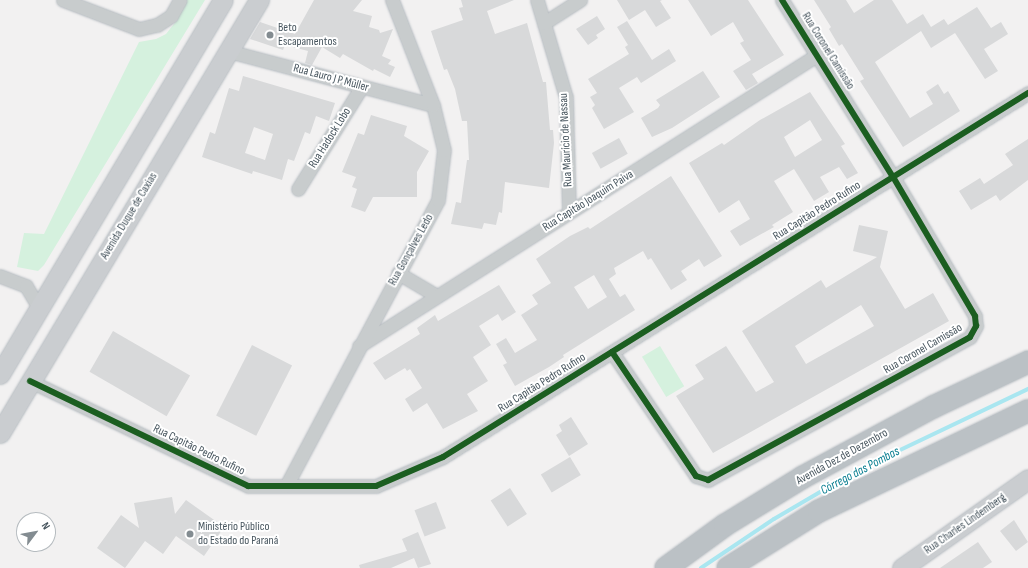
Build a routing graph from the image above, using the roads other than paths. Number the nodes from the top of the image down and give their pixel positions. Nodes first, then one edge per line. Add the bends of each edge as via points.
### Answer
1 (63, 0) edge
2 (180, 0) edge
3 (223, 0) edge
4 (259, 0) edge
5 (392, 0) edge
6 (537, 0) edge
7 (580, 0) edge
8 (782, 0) edge
9 (544, 23) junction
10 (228, 51) junction
11 (817, 55) junction
12 (362, 86) junction
13 (1028, 93) edge
14 (433, 105) junction
15 (893, 177) junction
16 (298, 189) dead end
17 (569, 212) junction
18 (398, 273) junction
19 (0, 276) edge
20 (437, 296) junction
21 (39, 308) junction
22 (358, 346) junction
23 (612, 352) junction
24 (1028, 362) edge
25 (0, 374) edge
26 (30, 381) junction
27 (1028, 411) edge
28 (1, 431) edge
29 (1028, 479) edge
30 (286, 486) junction
31 (666, 568) edge
32 (728, 568) edge
33 (902, 568) edge

1 - 2 street via 139,29 157,25 171,16
3 - 21 main road
4 - 10 main road, Avenida Duque de Caxias
5 - 14 street, Rua Gonçalves Ledo
6 - 9 street, Rua Maurício de Nassau
7 - 9 street
8 - 11 street, Rua Coronel Camissão
9 - 17 street, Rua Maurício de Nassau via 566,97
10 - 12 street, Rua Lauro J P Müller
10 - 26 main road, Avenida Duque de Caxias
11 - 15 street, Rua Coronel Camissão
11 - 17 street, Rua Capitão Joaquim Paiva
12 - 14 street, Rua Lauro J P Müller
12 - 16 street, Rua Hadock Lobo
13 - 15 street, Rua Capitão Pedro Rufino
14 - 18 street, Rua Gonçalves Ledo via 444,150 438,200
15 - 23 street, Rua Capitão Pedro Rufino
15 - 23 street, Rua Coronel Camissão via 975,316 976,326 970,337 708,480 696,476
17 - 20 street, Rua Capitão Joaquim Paiva
18 - 20 street
18 - 22 street, Rua Gonçalves Ledo
19 - 21 street via 26,286
20 - 22 street, Rua Capitão Joaquim Paiva
21 - 25 main road
22 - 30 street, Rua Gonçalves Ledo
23 - 30 street, Rua Capitão Pedro Rufino via 443,457 376,486
24 - 31 highway, Avenida Dez de Dezembro via 932,407 803,477 725,525
26 - 28 main road, Avenida Duque de Caxias
26 - 30 street, Rua Capitão Pedro Rufino via 248,486
27 - 32 highway via 819,511
29 - 33 main road, Rua Charles Lindemberg

